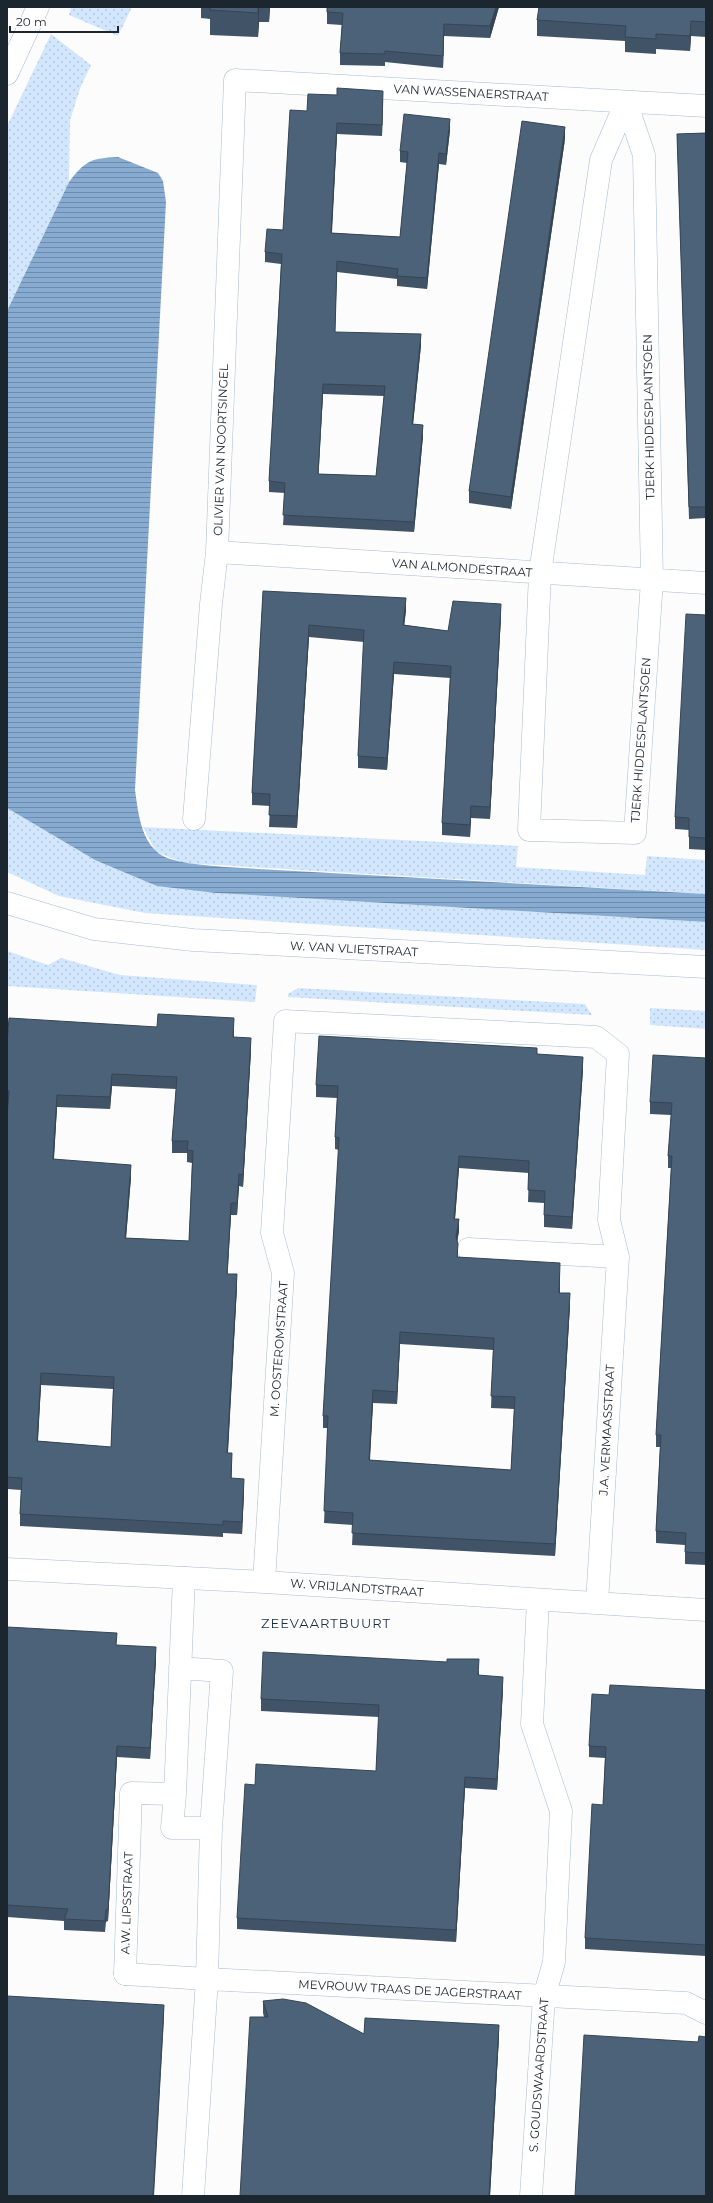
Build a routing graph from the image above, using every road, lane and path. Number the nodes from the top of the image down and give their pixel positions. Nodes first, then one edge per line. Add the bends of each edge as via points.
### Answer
1 (38, 7) edge
2 (7, 74) edge
3 (235, 80) joint
4 (626, 102) junction
5 (706, 106) edge
6 (217, 552) junction
7 (540, 573) junction
8 (652, 580) junction
9 (706, 583) edge
10 (194, 819) dead end
11 (7, 903) edge
12 (706, 967) edge
13 (285, 1021) joint
14 (468, 1249) dead end
15 (618, 1257) junction
16 (7, 1569) edge
17 (184, 1578) junction
18 (264, 1582) junction
19 (538, 1600) junction
20 (597, 1603) junction
21 (706, 1610) edge
22 (180, 1668) junction
23 (174, 1794) junction
24 (211, 1828) junction
25 (207, 1979) junction
26 (544, 1997) junction
27 (706, 2013) edge
28 (193, 2196) edge
29 (531, 2196) edge

1 - 2 street
3 - 4 street, VAN WASSENAERSTRAAT
3 - 6 street, OLIVIER VAN NOORTSINGEL
4 - 5 street, VAN WASSENAERSTRAAT
4 - 7 street, TJERK HIDDESPLANTSOEN via 601,160
4 - 8 street, TJERK HIDDESPLANTSOEN via 644,155
6 - 7 street, VAN ALMONDESTRAAT
6 - 10 street, OLIVIER VAN NOORTSINGEL
7 - 8 street, VAN ALMONDESTRAAT
7 - 8 street, TJERK HIDDESPLANTSOEN via 529,830 635,833
8 - 9 street, VAN ALMONDESTRAAT
11 - 12 street, W. VAN VLIETSTRAAT via 94,929 194,940
13 - 15 street, J.A. VERMAASSTRAAT via 596,1037 618,1054 609,1220
13 - 18 street, M. OOSTEROMSTRAAT via 272,1233 283,1273
14 - 15 street
15 - 20 street, J.A. VERMAASSTRAAT
16 - 17 street, W. VRIJLANDTSTRAAT
17 - 18 street, W. VRIJLANDTSTRAAT
17 - 22 street
18 - 19 street, W. VRIJLANDTSTRAAT
19 - 20 street, W. VRIJLANDTSTRAAT
19 - 26 street, S. GOUDSWAARDSTRAAT via 532,1724 561,1811 554,1962
20 - 21 street, W. VRIJLANDTSTRAAT
22 - 23 street
22 - 24 street via 222,1671
23 - 24 street via 172,1828
23 - 25 street, A.W. LIPSSTRAAT via 131,1792 125,1974
24 - 25 street
25 - 26 street, MEVROUW TRAAS DE JAGERSTRAAT
25 - 28 street
26 - 27 street, MEVROUW TRAAS DE JAGERSTRAAT via 686,2004
26 - 29 street, S. GOUDSWAARDSTRAAT

